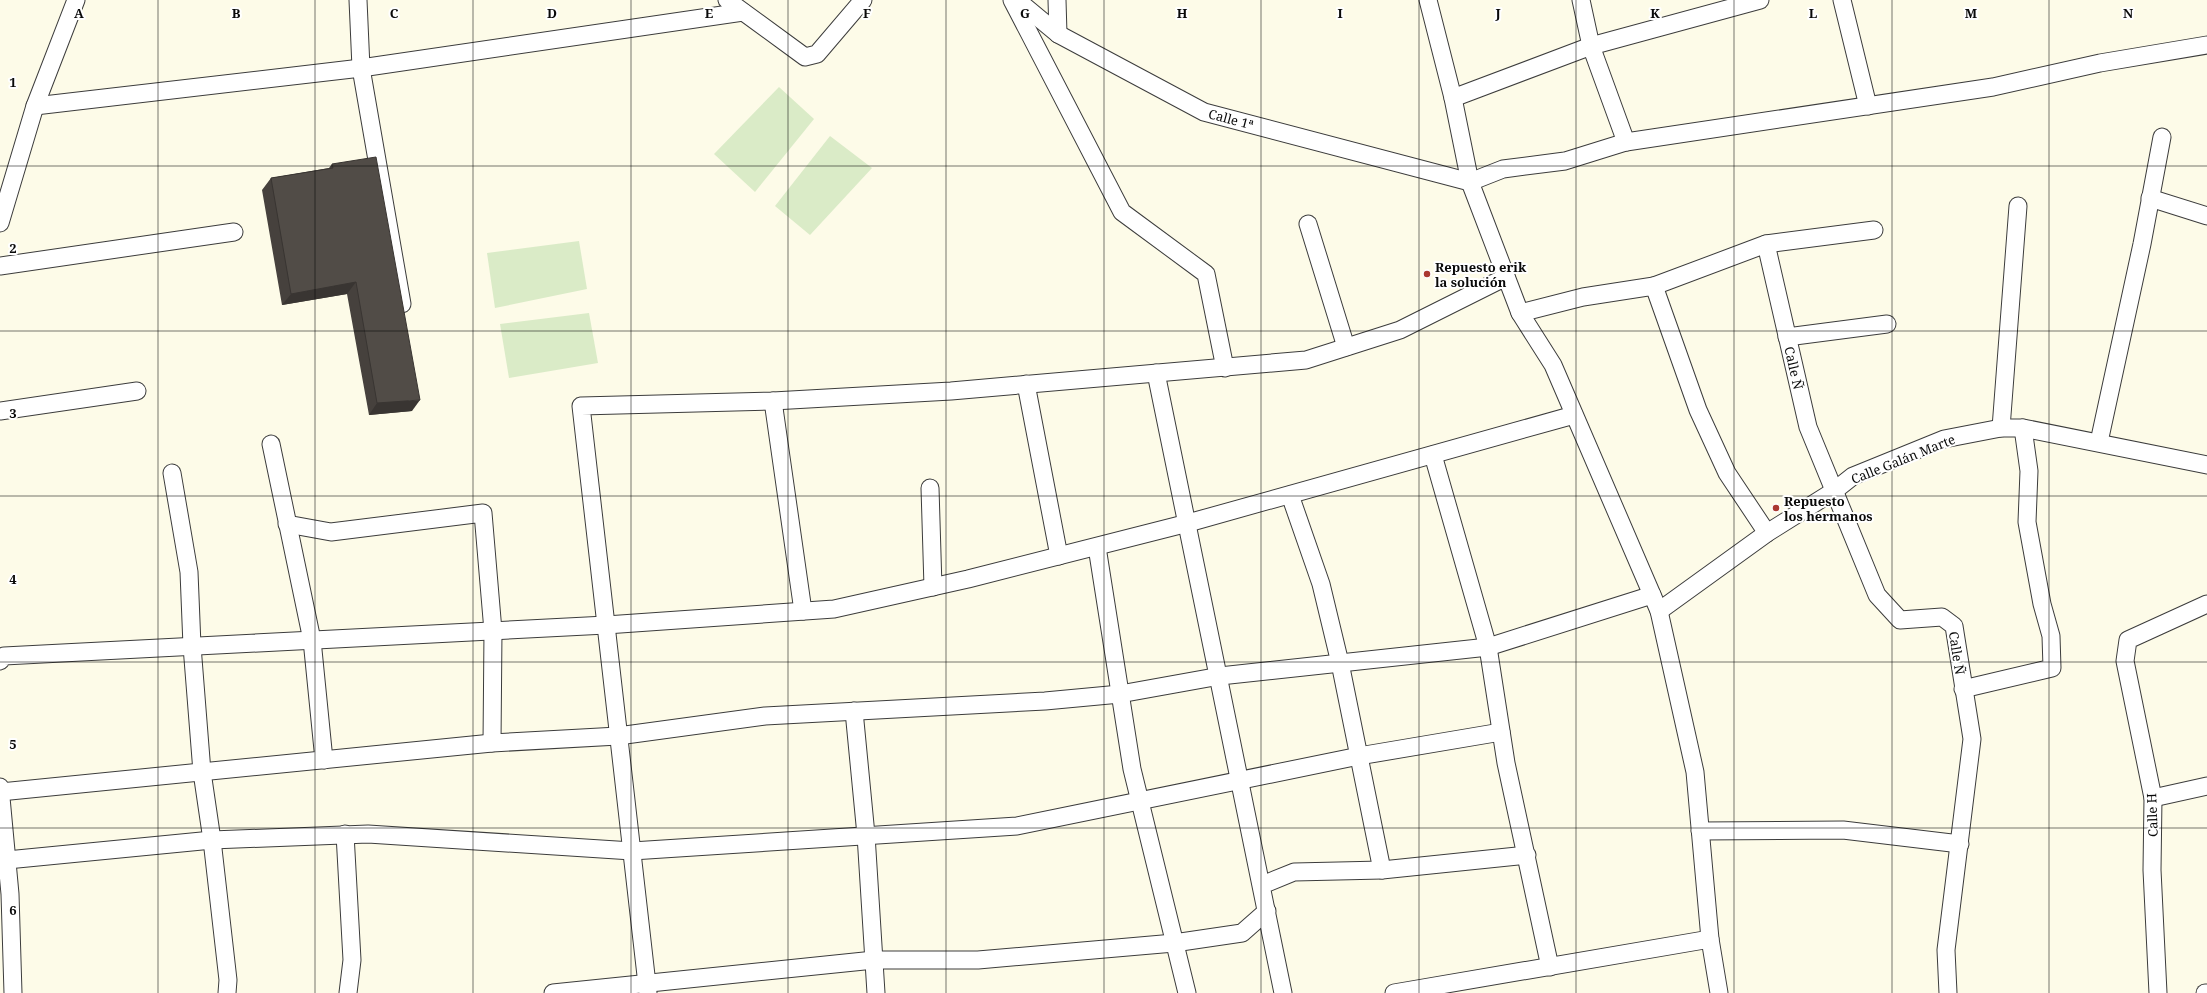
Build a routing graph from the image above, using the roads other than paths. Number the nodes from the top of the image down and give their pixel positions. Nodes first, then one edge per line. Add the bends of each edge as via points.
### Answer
1 (76, 0) edge
2 (358, 0) edge
3 (727, 0) edge
4 (863, 0) edge
5 (1012, 0) edge
6 (1017, 0) edge
7 (1058, 0) edge
8 (1428, 0) edge
9 (1581, 0) edge
10 (1842, 0) edge
11 (1754, 1) edge
12 (743, 12) junction
13 (1058, 34) junction
14 (2207, 45) edge
15 (1591, 46) junction
16 (361, 68) junction
17 (1453, 98) junction
18 (35, 106) junction
19 (1868, 106) junction
20 (2162, 137) dead end
21 (1626, 142) junction
22 (1470, 182) junction
23 (2150, 198) junction
24 (2018, 206) dead end
25 (2207, 216) edge
26 (0, 223) edge
27 (1308, 224) dead end
28 (1874, 230) dead end
29 (234, 232) dead end
30 (1766, 244) junction
31 (0, 266) edge
32 (1506, 277) junction
33 (1654, 286) junction
34 (1520, 313) junction
35 (405, 319) edge
36 (1887, 324) dead end
37 (1787, 337) junction
38 (1346, 347) junction
39 (1225, 368) junction
40 (1156, 373) junction
41 (1026, 384) junction
42 (137, 391) dead end
43 (773, 401) junction
44 (0, 411) edge
45 (1574, 415) junction
46 (2001, 428) junction
47 (2023, 428) junction
48 (2099, 442) junction
49 (271, 444) dead end
50 (1433, 455) junction
51 (2207, 465) edge
52 (172, 473) dead end
53 (930, 488) dead end
54 (1834, 491) junction
55 (1290, 495) junction
56 (1188, 523) junction
57 (287, 524) junction
58 (1767, 533) junction
59 (1096, 547) junction
60 (1059, 556) junction
61 (933, 587) junction
62 (1652, 595) junction
63 (2207, 604) edge
64 (803, 611) junction
65 (1658, 611) junction
66 (606, 625) junction
67 (493, 631) junction
68 (312, 640) junction
69 (192, 646) junction
70 (1488, 647) junction
71 (0, 660) edge
72 (1340, 663) junction
73 (1220, 676) junction
74 (1963, 689) junction
75 (1120, 694) junction
76 (854, 711) junction
77 (1501, 732) junction
78 (618, 736) junction
79 (492, 743) junction
80 (1359, 756) junction
81 (324, 760) junction
82 (202, 772) junction
83 (1241, 779) junction
84 (2207, 786) edge
85 (0, 787) edge
86 (0, 792) edge
87 (2153, 798) junction
88 (1140, 802) junction
89 (1700, 831) junction
90 (345, 834) junction
91 (866, 836) junction
92 (212, 840) junction
93 (1960, 844) junction
94 (632, 851) junction
95 (1527, 855) junction
96 (7, 860) junction
97 (1382, 870) junction
98 (1262, 885) junction
99 (1267, 911) junction
100 (1710, 939) junction
101 (1174, 943) junction
102 (874, 960) junction
103 (1550, 967) junction
104 (647, 988) edge
105 (14, 993) edge
106 (227, 993) edge
107 (348, 993) edge
108 (553, 993) edge
109 (876, 993) edge
110 (1187, 993) edge
111 (1284, 993) edge
112 (1394, 993) edge
113 (1719, 993) edge
114 (1948, 993) edge
115 (2158, 993) edge

1 - 18 street
2 - 16 street
3 - 12 street
4 - 12 street via 817,54 810,57 805,57
5 - 39 street via 1122,212 1206,274
6 - 13 street, Calle 1ª
7 - 13 street
8 - 17 street
9 - 15 street
10 - 19 street
11 - 15 street
12 - 16 street
13 - 22 street, Calle 1ª via 1204,112
14 - 19 street via 2100,63 1993,87
15 - 17 street
15 - 21 street
16 - 18 street
16 - 35 street
17 - 22 street
18 - 26 street
19 - 21 street
20 - 23 street
21 - 22 street via 1565,161 1503,169
22 - 32 street
23 - 25 street
23 - 48 street
24 - 46 street
27 - 38 street
28 - 30 street
29 - 31 street
30 - 33 street
30 - 37 street, Calle Ñ
32 - 34 street
32 - 38 street via 1400,330
33 - 34 street via 1583,297
33 - 58 street via 1698,410 1727,473
34 - 45 street via 1553,365
36 - 37 street
37 - 54 street, Calle Ñ via 1808,427
38 - 39 street via 1306,360
39 - 40 street
40 - 41 street
40 - 56 street
41 - 43 street
41 - 60 street
42 - 44 street
43 - 64 street
43 - 66 street via 580,406
45 - 50 street
45 - 62 street
46 - 47 street, Calle Galán Marte
46 - 54 street, Calle Galán Marte via 1944,439 1853,476
47 - 48 street, Calle Galán Marte
47 - 74 street via 2029,471 2027,522 2042,604 2051,636 2052,668
48 - 51 street, Calle Galán Marte
49 - 57 street
50 - 55 street
50 - 70 street
52 - 69 street via 189,572
53 - 61 street
54 - 58 street, Calle Galán Marte
54 - 74 street, Calle Ñ via 1877,595 1900,620 1942,617 1954,626
55 - 56 street
55 - 72 street via 1321,584
56 - 59 street
56 - 73 street
57 - 67 street via 331,532 483,513
57 - 68 street
58 - 65 street, Calle Galán Marte
59 - 60 street
59 - 75 street
60 - 61 street
61 - 64 street via 834,609
62 - 65 street
62 - 70 street
63 - 87 street, Calle H via 2128,640 2125,661
64 - 66 street
65 - 89 street via 1695,772
66 - 67 street
66 - 78 street
67 - 68 street
67 - 79 street
68 - 69 street
68 - 81 street
69 - 71 street via 4,656
69 - 82 street
70 - 72 street
70 - 77 street
72 - 73 street
72 - 80 street
73 - 75 street
73 - 83 street
74 - 93 street, Calle Ñ via 1972,739
75 - 76 street via 1045,701
75 - 88 street
76 - 78 street via 765,716
76 - 91 street
77 - 80 street
77 - 95 street
78 - 79 street
78 - 94 street
79 - 81 street
80 - 83 street
80 - 97 street
81 - 82 street
82 - 86 street
82 - 92 street
83 - 88 street
83 - 98 street
84 - 87 street
85 - 86 street
86 - 96 street
87 - 115 street, Calle H via 2152,870
88 - 91 street via 1017,826
88 - 101 street
89 - 93 street via 1843,830
89 - 100 street
90 - 92 street
90 - 94 street
90 - 107 street via 352,960
91 - 94 street
91 - 102 street
92 - 96 street
92 - 106 street via 228,980
93 - 114 street, Calle Ñ via 1946,950
94 - 104 street
95 - 97 street
95 - 103 street
96 - 105 street
97 - 98 street via 1294,872
98 - 99 street
99 - 101 street via 1242,933
99 - 111 street
100 - 103 street
100 - 113 street
101 - 102 street via 978,960
101 - 110 street
102 - 104 street
102 - 109 street
103 - 112 street
104 - 108 street

